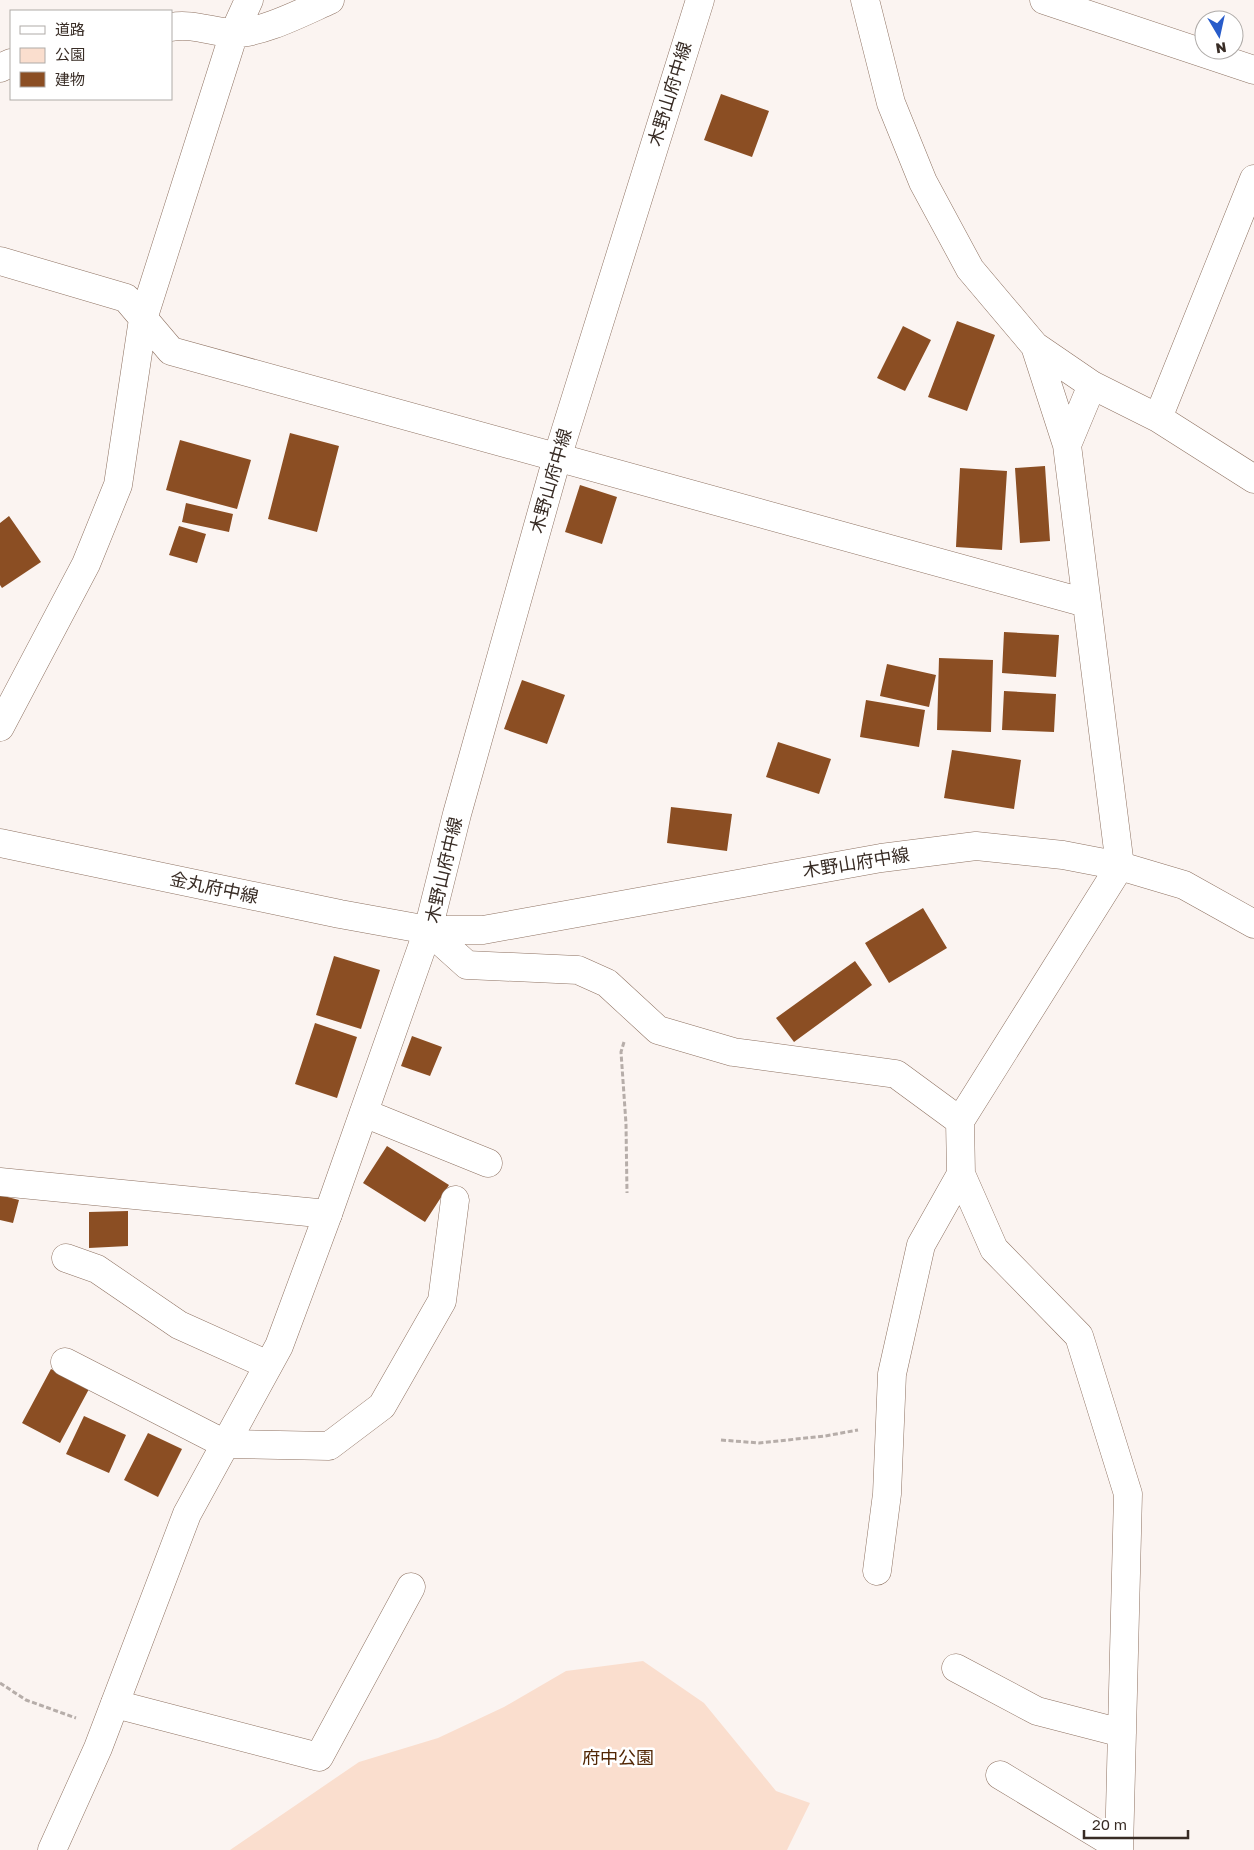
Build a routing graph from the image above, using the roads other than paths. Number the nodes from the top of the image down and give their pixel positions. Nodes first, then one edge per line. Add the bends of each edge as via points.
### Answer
1 (249, 0) edge
2 (330, 0) edge
3 (700, 0) edge
4 (865, 0) edge
5 (1044, 0) edge
6 (172, 27) edge
7 (234, 33) junction
8 (1254, 70) edge
9 (1254, 180) edge
10 (0, 261) edge
11 (143, 319) junction
12 (1034, 346) junction
13 (1092, 385) junction
14 (1158, 418) junction
15 (1067, 445) junction
16 (557, 458) junction
17 (1254, 479) edge
18 (1086, 603) junction
19 (0, 727) edge
20 (0, 843) edge
21 (1120, 866) junction
22 (1254, 924) edge
23 (428, 930) junction
24 (364, 1113) junction
25 (960, 1121) junction
26 (488, 1163) dead end
27 (961, 1174) junction
28 (0, 1182) edge
29 (455, 1200) dead end
30 (328, 1214) junction
31 (66, 1258) dead end
32 (65, 1362) dead end
33 (268, 1365) junction
34 (225, 1444) junction
35 (877, 1571) dead end
36 (411, 1587) dead end
37 (956, 1668) dead end
38 (115, 1704) junction
39 (1122, 1733) junction
40 (1000, 1775) dead end
41 (1119, 1848) edge
42 (52, 1850) edge

1 - 7 street
2 - 7 street via 268,27
3 - 16 street, 木野山府中線
4 - 12 street via 891,103 923,182 970,269
5 - 8 street
6 - 7 street via 182,25
7 - 11 street
9 - 14 street
10 - 11 street via 126,298
11 - 16 street via 171,351
11 - 19 street via 118,485 86,564
12 - 13 street
12 - 15 street
13 - 14 street
13 - 15 street
14 - 17 street
15 - 18 street
16 - 18 street
16 - 23 street, 木野山府中線 via 457,814
18 - 21 street
20 - 23 street, 金丸府中線
21 - 22 street, 木野山府中線 via 1184,885
21 - 23 street, 木野山府中線 via 1063,855 976,846 881,858 483,930
21 - 25 street
23 - 24 street
23 - 25 street via 467,965 578,970 607,983 658,1030 733,1052 896,1074
24 - 26 street
24 - 30 street
25 - 27 street
27 - 35 street via 921,1245 892,1374 887,1494
27 - 39 street via 994,1249 1079,1336 1128,1494
28 - 30 street
29 - 34 street via 442,1301 382,1406 329,1446
30 - 33 street via 279,1346
31 - 33 street via 97,1269 179,1325
32 - 34 street
33 - 34 street
34 - 38 street via 187,1514
36 - 38 street via 319,1756
37 - 39 street via 1037,1711
38 - 42 street
39 - 41 street
40 - 41 street

